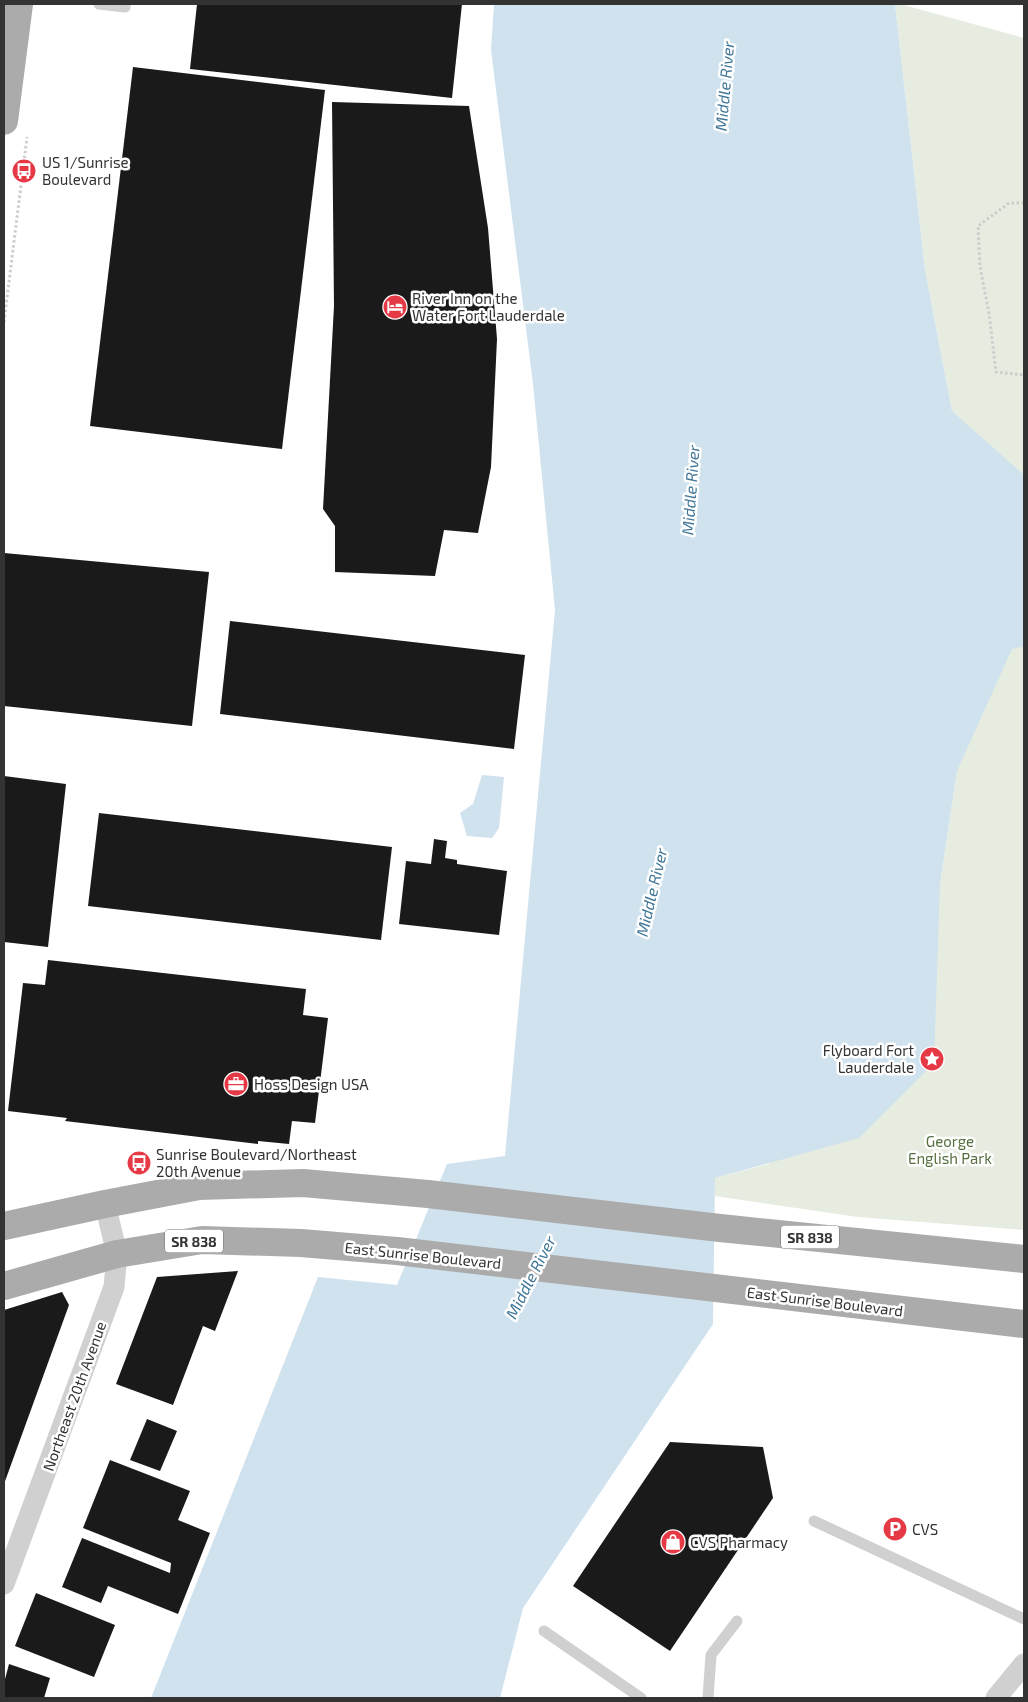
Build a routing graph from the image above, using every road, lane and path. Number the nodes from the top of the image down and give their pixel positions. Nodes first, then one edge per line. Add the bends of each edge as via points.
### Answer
1 (19, 4) edge
2 (99, 4) edge
3 (125, 4) edge
4 (6, 86) edge
5 (4, 121) edge
6 (27, 136) dead end
7 (1024, 203) edge
8 (4, 322) edge
9 (1024, 375) edge
10 (105, 1204) junction
11 (4, 1226) edge
12 (117, 1254) junction
13 (1024, 1259) edge
14 (4, 1286) edge
15 (1024, 1324) edge
16 (814, 1521) dead end
17 (4, 1584) edge
18 (1024, 1619) edge
19 (737, 1621) dead end
20 (544, 1631) dead end
21 (1024, 1664) edge
22 (641, 1698) edge
23 (708, 1698) edge
24 (996, 1698) edge

1 - 4 main road
2 - 3 lane via 125,7
4 - 5 main road
6 - 8 path
7 - 9 path via 1009,203 978,226 980,267 990,313 996,372
10 - 11 main road, SR 838
10 - 12 street, Northeast 20th Avenue
10 - 13 main road, SR 838 via 199,1186 303,1183
12 - 14 main road, East Sunrise Boulevard / SR 838
12 - 15 main road, East Sunrise Boulevard / SR 838 via 202,1240 397,1250
12 - 17 street, Northeast 20th Avenue via 114,1287
16 - 18 lane
19 - 23 lane via 711,1655
20 - 22 lane
21 - 24 street

